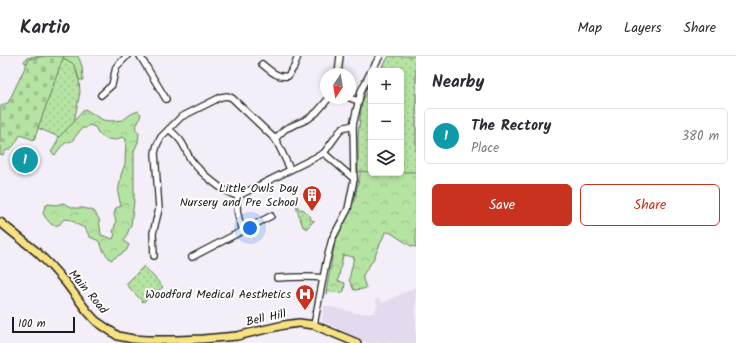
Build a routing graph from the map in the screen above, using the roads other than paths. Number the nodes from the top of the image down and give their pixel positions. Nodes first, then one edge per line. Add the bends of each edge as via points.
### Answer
1 (127, 56) edge
2 (140, 56) edge
3 (298, 56) edge
4 (340, 56) edge
5 (380, 56) edge
6 (262, 64) dead end
7 (339, 68) edge
8 (373, 68) edge
9 (368, 77) edge
10 (101, 95) dead end
11 (166, 99) dead end
12 (358, 101) joint
13 (324, 104) edge
14 (353, 125) junction
15 (169, 129) junction
16 (275, 139) junction
17 (324, 153) junction
18 (290, 169) junction
19 (354, 180) junction
20 (238, 196) junction
21 (271, 216) dead end
22 (0, 222) edge
23 (244, 230) junction
24 (154, 256) dead end
25 (192, 257) dead end
26 (277, 278) dead end
27 (323, 278) junction
28 (314, 325) junction
29 (177, 342) edge
30 (357, 343) edge

1 - 10 street via 116,67 112,85
2 - 11 street
3 - 6 street via 288,76 277,75
4 - 7 street
5 - 8 street
9 - 12 street
12 - 14 street
13 - 16 street via 308,119 285,129
14 - 17 street via 342,128
14 - 19 street
15 - 16 street via 181,117 227,96
15 - 20 street via 181,141 198,169 221,188
15 - 24 street via 161,138 155,153 159,209 153,233
16 - 18 street
17 - 18 street
17 - 19 street
18 - 20 street
19 - 27 street via 348,209 332,238
20 - 23 street via 238,218
21 - 23 street
22 - 29 main road, Main Road via 50,265 96,321 118,336
23 - 25 street
26 - 27 street
27 - 28 street
28 - 29 main road, Bell Hill via 299,323 237,336
28 - 30 main road, Bell Hill

